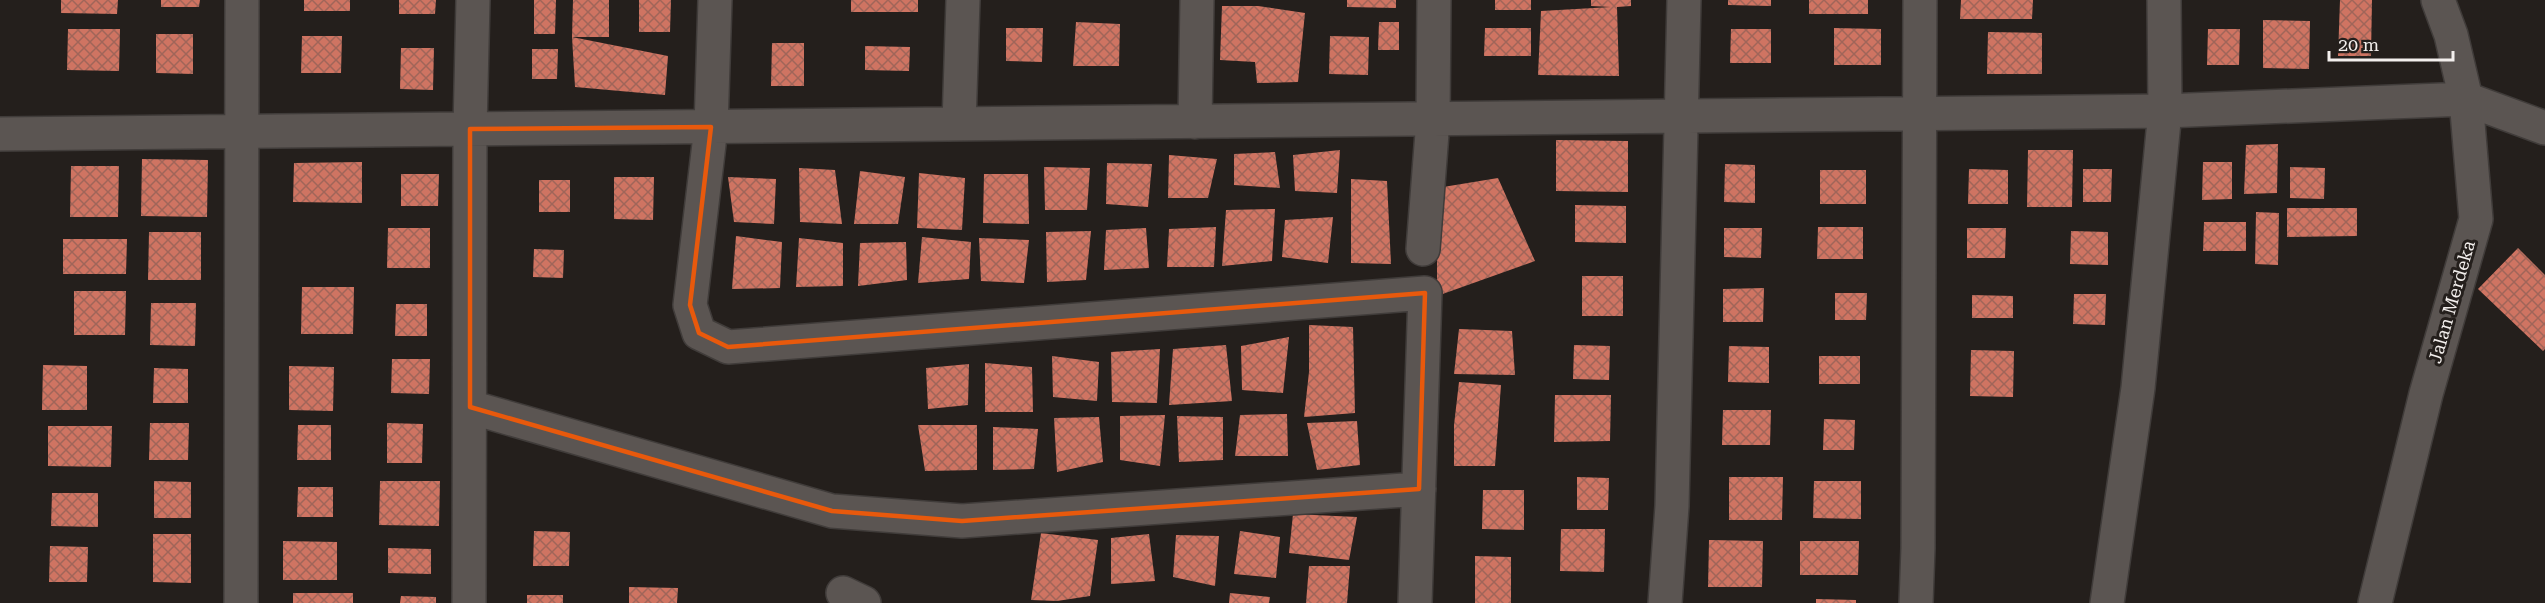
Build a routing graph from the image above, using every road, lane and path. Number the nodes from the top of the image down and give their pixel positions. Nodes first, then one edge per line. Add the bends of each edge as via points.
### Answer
1 (242, 0) edge
2 (473, 0) edge
3 (715, 0) edge
4 (963, 0) edge
5 (1197, 0) edge
6 (1434, 0) edge
7 (1684, 0) edge
8 (1920, 0) edge
9 (2164, 0) edge
10 (2438, 0) edge
11 (2466, 99) junction
12 (2165, 111) junction
13 (1919, 114) junction
14 (1683, 116) junction
15 (1433, 120) junction
16 (1195, 122) junction
17 (959, 124) junction
18 (711, 127) junction
19 (2545, 128) edge
20 (470, 129) junction
21 (240, 132) junction
22 (0, 134) edge
23 (1423, 249) dead end
24 (470, 407) junction
25 (1419, 489) junction
26 (241, 603) edge
27 (469, 603) edge
28 (1415, 603) edge
29 (1665, 603) edge
30 (1916, 603) edge
31 (2107, 603) edge
32 (2375, 603) edge

1 - 21 street
2 - 20 street
3 - 18 street
4 - 17 street
5 - 16 street
6 - 15 street
7 - 14 street
8 - 13 street
9 - 12 street
10 - 11 street, Jalan Merdeka
11 - 12 street
11 - 19 street
11 - 32 street, Jalan Merdeka via 2476,219 2426,394
12 - 13 street
12 - 31 street via 2139,388
13 - 14 street
13 - 30 street
14 - 15 street
14 - 29 street via 1672,506
15 - 16 street
15 - 23 street
16 - 17 street
17 - 18 street
18 - 20 street
18 - 25 street via 690,305 699,333 728,347 1425,293
20 - 21 street
20 - 24 street
21 - 22 street
21 - 26 street
24 - 25 street via 832,511 962,521
24 - 27 street
25 - 28 street

